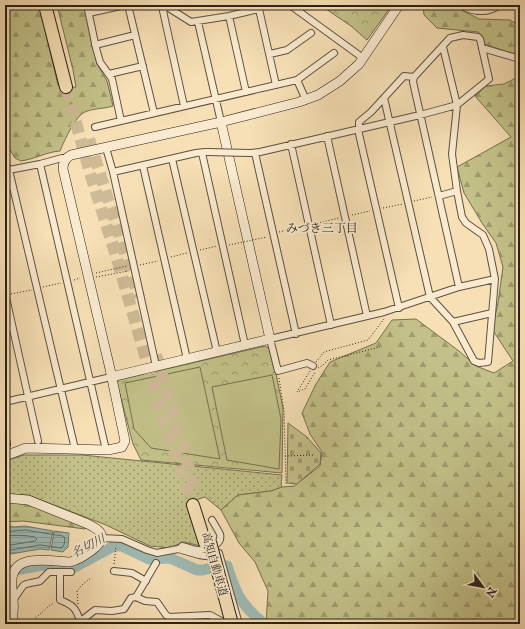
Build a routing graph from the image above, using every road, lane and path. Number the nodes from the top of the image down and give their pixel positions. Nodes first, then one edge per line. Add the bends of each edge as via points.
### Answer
1 (45, 5) edge
2 (50, 5) edge
3 (87, 5) edge
4 (125, 5) edge
5 (128, 5) edge
6 (290, 5) edge
7 (305, 5) edge
8 (399, 5) edge
9 (460, 5) edge
10 (500, 5) edge
11 (165, 6) edge
12 (298, 11) junction
13 (88, 13) junction
14 (229, 16) junction
15 (198, 22) junction
16 (311, 33) dead end
17 (135, 35) junction
18 (95, 45) junction
19 (443, 47) junction
20 (482, 48) junction
21 (334, 53) dead end
22 (270, 54) junction
23 (364, 58) junction
24 (520, 59) edge
25 (143, 66) junction
26 (109, 74) junction
27 (414, 76) junction
28 (297, 80) junction
29 (276, 85) junction
30 (246, 92) junction
31 (216, 98) junction
32 (384, 98) junction
33 (306, 100) junction
34 (457, 105) junction
35 (184, 106) junction
36 (154, 113) junction
37 (420, 115) junction
38 (122, 121) junction
39 (221, 122) junction
40 (390, 122) junction
41 (94, 127) dead end
42 (359, 128) junction
43 (327, 136) junction
44 (292, 144) junction
45 (106, 148) junction
46 (205, 152) junction
47 (252, 153) junction
48 (66, 159) junction
49 (172, 159) junction
50 (5, 163) edge
51 (40, 164) junction
52 (143, 166) junction
53 (7, 170) edge
54 (113, 172) junction
55 (457, 191) junction
56 (439, 196) junction
57 (408, 203) junction
58 (376, 210) junction
59 (345, 217) junction
60 (309, 225) junction
61 (273, 233) junction
62 (226, 245) junction
63 (194, 252) junction
64 (164, 259) junction
65 (133, 267) junction
66 (83, 277) dead end
67 (495, 278) junction
68 (68, 282) junction
69 (460, 287) junction
70 (36, 289) junction
71 (5, 294) edge
72 (430, 297) junction
73 (399, 308) junction
74 (384, 312) junction
75 (492, 313) junction
76 (367, 316) junction
77 (452, 322) junction
78 (331, 325) junction
79 (296, 334) junction
80 (270, 339) junction
81 (245, 345) junction
82 (380, 347) dead end
83 (217, 352) junction
84 (187, 358) junction
85 (156, 366) junction
86 (313, 366) junction
87 (278, 371) junction
88 (112, 377) junction
89 (90, 382) junction
90 (60, 389) junction
91 (29, 396) junction
92 (5, 402) edge
93 (5, 434) edge
94 (38, 441) dead end
95 (7, 444) dead end
96 (75, 449) junction
97 (106, 450) junction
98 (315, 455) dead end
99 (5, 456) edge
100 (285, 456) junction
101 (286, 485) dead end
102 (5, 498) edge
103 (196, 504) tunnel mouth
104 (212, 520) dead end
105 (102, 538) junction
106 (208, 542) junction
107 (116, 543) dead end
108 (178, 549) junction
109 (156, 564) dead end
110 (114, 571) joint
111 (71, 572) dead end
112 (60, 576) dead end
113 (91, 578) dead end
114 (146, 580) junction
115 (136, 597) junction
116 (60, 600) junction
117 (11, 602) edge
118 (77, 610) junction
119 (78, 622) edge
120 (11, 624) edge
121 (29, 624) edge
122 (227, 624) edge
123 (232, 624) edge
124 (239, 624) edge

1 - 2 highway via 69,87
3 - 13 street
4 - 13 street
5 - 17 street
6 - 12 street
7 - 12 street
8 - 23 street
9 - 10 street via 470,10 486,12
11 - 15 street via 191,22
11 - 35 street via 163,11
12 - 23 street
13 - 18 street
14 - 15 street
14 - 22 street via 259,9
14 - 30 street
15 - 31 street
16 - 22 street via 287,50
17 - 18 street
17 - 25 street
18 - 26 street via 100,62
19 - 20 street via 450,38 463,35 478,37
19 - 27 street
19 - 34 street
20 - 24 street
20 - 34 street via 489,79
21 - 28 street
22 - 29 street
23 - 33 street via 333,86
25 - 26 street
25 - 36 street
26 - 38 street
27 - 32 street via 404,76
27 - 37 street
28 - 29 street
28 - 33 street
29 - 30 street
30 - 31 street
31 - 35 street
31 - 39 street
32 - 40 street
32 - 42 street via 359,122
33 - 39 street
34 - 37 street
34 - 55 street via 452,154
35 - 36 street
36 - 38 street
37 - 40 street
37 - 56 street
38 - 41 street
39 - 45 street
39 - 80 street
40 - 42 street
40 - 57 street
42 - 43 street
42 - 58 street
43 - 44 street
43 - 59 street
44 - 47 street
44 - 60 street
45 - 48 street via 70,155
45 - 54 street
46 - 47 street, bridge
46 - 49 street
46 - 62 street
47 - 61 street
48 - 51 street
48 - 88 street via 63,169
49 - 52 street
49 - 63 street
50 - 53 street
51 - 53 street
51 - 68 street
52 - 54 street
52 - 64 street
53 - 70 street
54 - 65 street
55 - 56 street
55 - 67 street via 464,220 480,233 489,249
56 - 57 path
56 - 69 street
57 - 58 path
57 - 72 street
58 - 59 path
58 - 73 street
59 - 60 path
59 - 76 street
60 - 61 path
60 - 78 street
61 - 62 path, bridge via 267,237
61 - 79 street
62 - 63 path
62 - 81 street
63 - 64 path
63 - 83 street
64 - 65 path
64 - 84 street
65 - 65 path via 129,271 95,277 96,273
65 - 85 street
66 - 68 path
67 - 69 street
67 - 75 street
68 - 70 path
68 - 89 street
69 - 72 street
70 - 71 path
70 - 90 street
71 - 91 street
72 - 73 street
72 - 77 street
73 - 74 street
74 - 76 street
74 - 86 path via 385,318 368,340 324,352
75 - 77 street
75 - 77 street via 488,362 474,361
76 - 78 street
78 - 79 street
79 - 80 street
80 - 81 street
80 - 87 street
81 - 83 street
82 - 86 path via 328,360 310,378 305,389 297,392
83 - 84 street
84 - 85 street
85 - 88 street
86 - 87 street via 307,363
87 - 100 path via 284,411
88 - 89 street
88 - 97 street via 125,441 122,447
89 - 90 street
89 - 97 street
90 - 91 street
90 - 96 street
91 - 92 street
91 - 94 street
93 - 95 street
96 - 97 street
96 - 99 street via 26,448
98 - 100 path
100 - 101 path
102 - 105 street via 28,500 82,522 97,529
103 - 106 highway, 高知自動車道
104 - 108 street via 220,534 218,544 196,550 182,546
105 - 108 street via 122,539 157,553
105 - 117 street via 92,551 74,561 41,559 22,563 15,570 11,582
106 - 122 highway, 高知自動車道
106 - 123 highway, 高知自動車道, bridge
107 - 110 path
108 - 124 street via 205,556 219,553
109 - 114 street
110 - 114 street via 136,574
111 - 117 street via 48,572 40,581 24,585
112 - 116 street
113 - 118 path via 77,591
114 - 115 street
115 - 119 street via 131,598 124,609 95,610
115 - 122 street via 157,602 169,617 210,615
116 - 118 street
116 - 121 path via 48,606
117 - 120 street via 14,616
118 - 119 street

